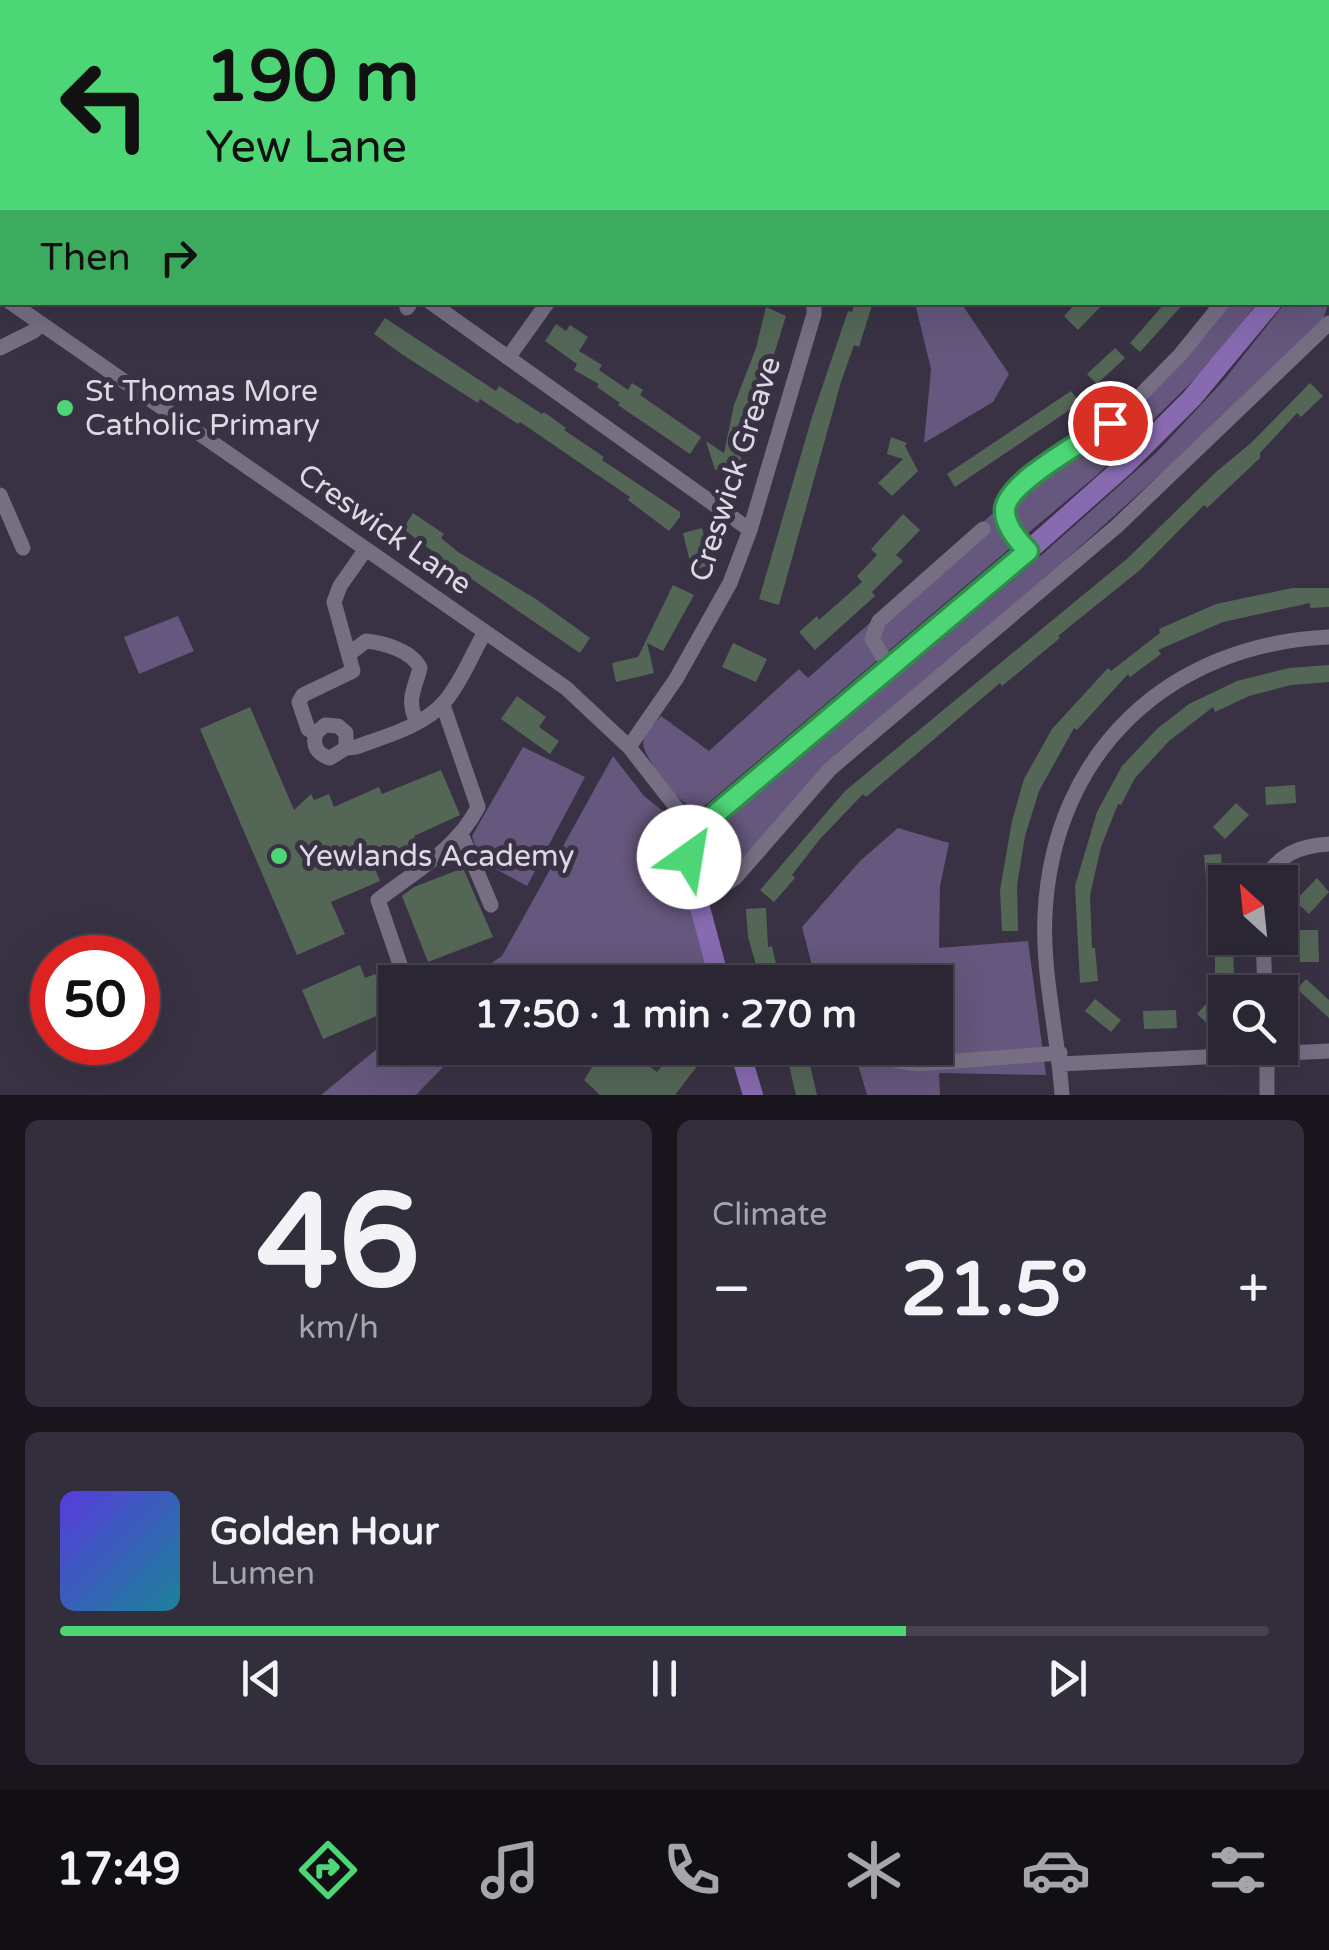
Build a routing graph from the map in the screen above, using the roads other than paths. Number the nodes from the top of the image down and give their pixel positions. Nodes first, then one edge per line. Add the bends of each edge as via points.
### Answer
1 (14, 305) edge
2 (434, 305) edge
3 (546, 305) edge
4 (814, 305) edge
5 (1221, 305) edge
6 (1269, 305) edge
7 (1329, 323) edge
8 (41, 324) junction
9 (0, 348) edge
10 (508, 358) junction
11 (0, 495) edge
12 (983, 529) dead end
13 (750, 530) junction
14 (23, 548) dead end
15 (366, 549) junction
16 (1028, 551) junction
17 (485, 632) junction
18 (1329, 637) edge
19 (350, 654) junction
20 (890, 668) junction
21 (443, 705) junction
22 (417, 722) junction
23 (316, 733) junction
24 (628, 747) junction
25 (346, 748) junction
26 (461, 834) junction
27 (697, 834) junction
28 (1329, 844) edge
29 (1274, 865) edge
30 (697, 903) junction
31 (491, 905) dead end
32 (400, 965) edge
33 (715, 965) edge
34 (1298, 1050) edge
35 (1329, 1051) edge
36 (1208, 1052) edge
37 (1060, 1058) junction
38 (953, 1063) edge
39 (744, 1065) edge
40 (1268, 1065) edge
41 (753, 1095) edge
42 (1062, 1095) edge
43 (1267, 1095) edge

1 - 8 street, Creswick Lane
2 - 10 street
3 - 10 street
4 - 13 street, Creswick Greave
5 - 16 street via 1124,412 1014,489 1004,514
6 - 16 main road via 1167,424
7 - 30 street via 1118,526 830,769 735,878
8 - 9 street
8 - 15 street, Creswick Lane
10 - 13 street
11 - 14 street
12 - 20 street via 879,621 872,639
13 - 24 street, Creswick Greave via 706,628
15 - 17 street, Creswick Lane
15 - 19 street via 334,602
16 - 20 main road
17 - 21 street
17 - 24 street, Creswick Lane via 566,688
18 - 37 street via 1274,643 1194,670 1156,694 1097,752 1064,814 1047,884 1045,947
19 - 22 street via 366,641 416,658 420,668 409,697
19 - 23 street via 353,671 302,695 300,711
20 - 27 main road
21 - 22 street
21 - 26 street via 478,807
22 - 25 street
23 - 25 street via 324,725 338,726 346,733
23 - 25 street via 322,756 336,757
24 - 27 street, Creswick Lane
26 - 31 street
26 - 32 street via 378,900
27 - 30 main road via 688,863
28 - 29 street via 1299,848
30 - 33 main road
34 - 35 street
36 - 37 street
37 - 38 street
37 - 42 street
39 - 41 main road
40 - 43 street

